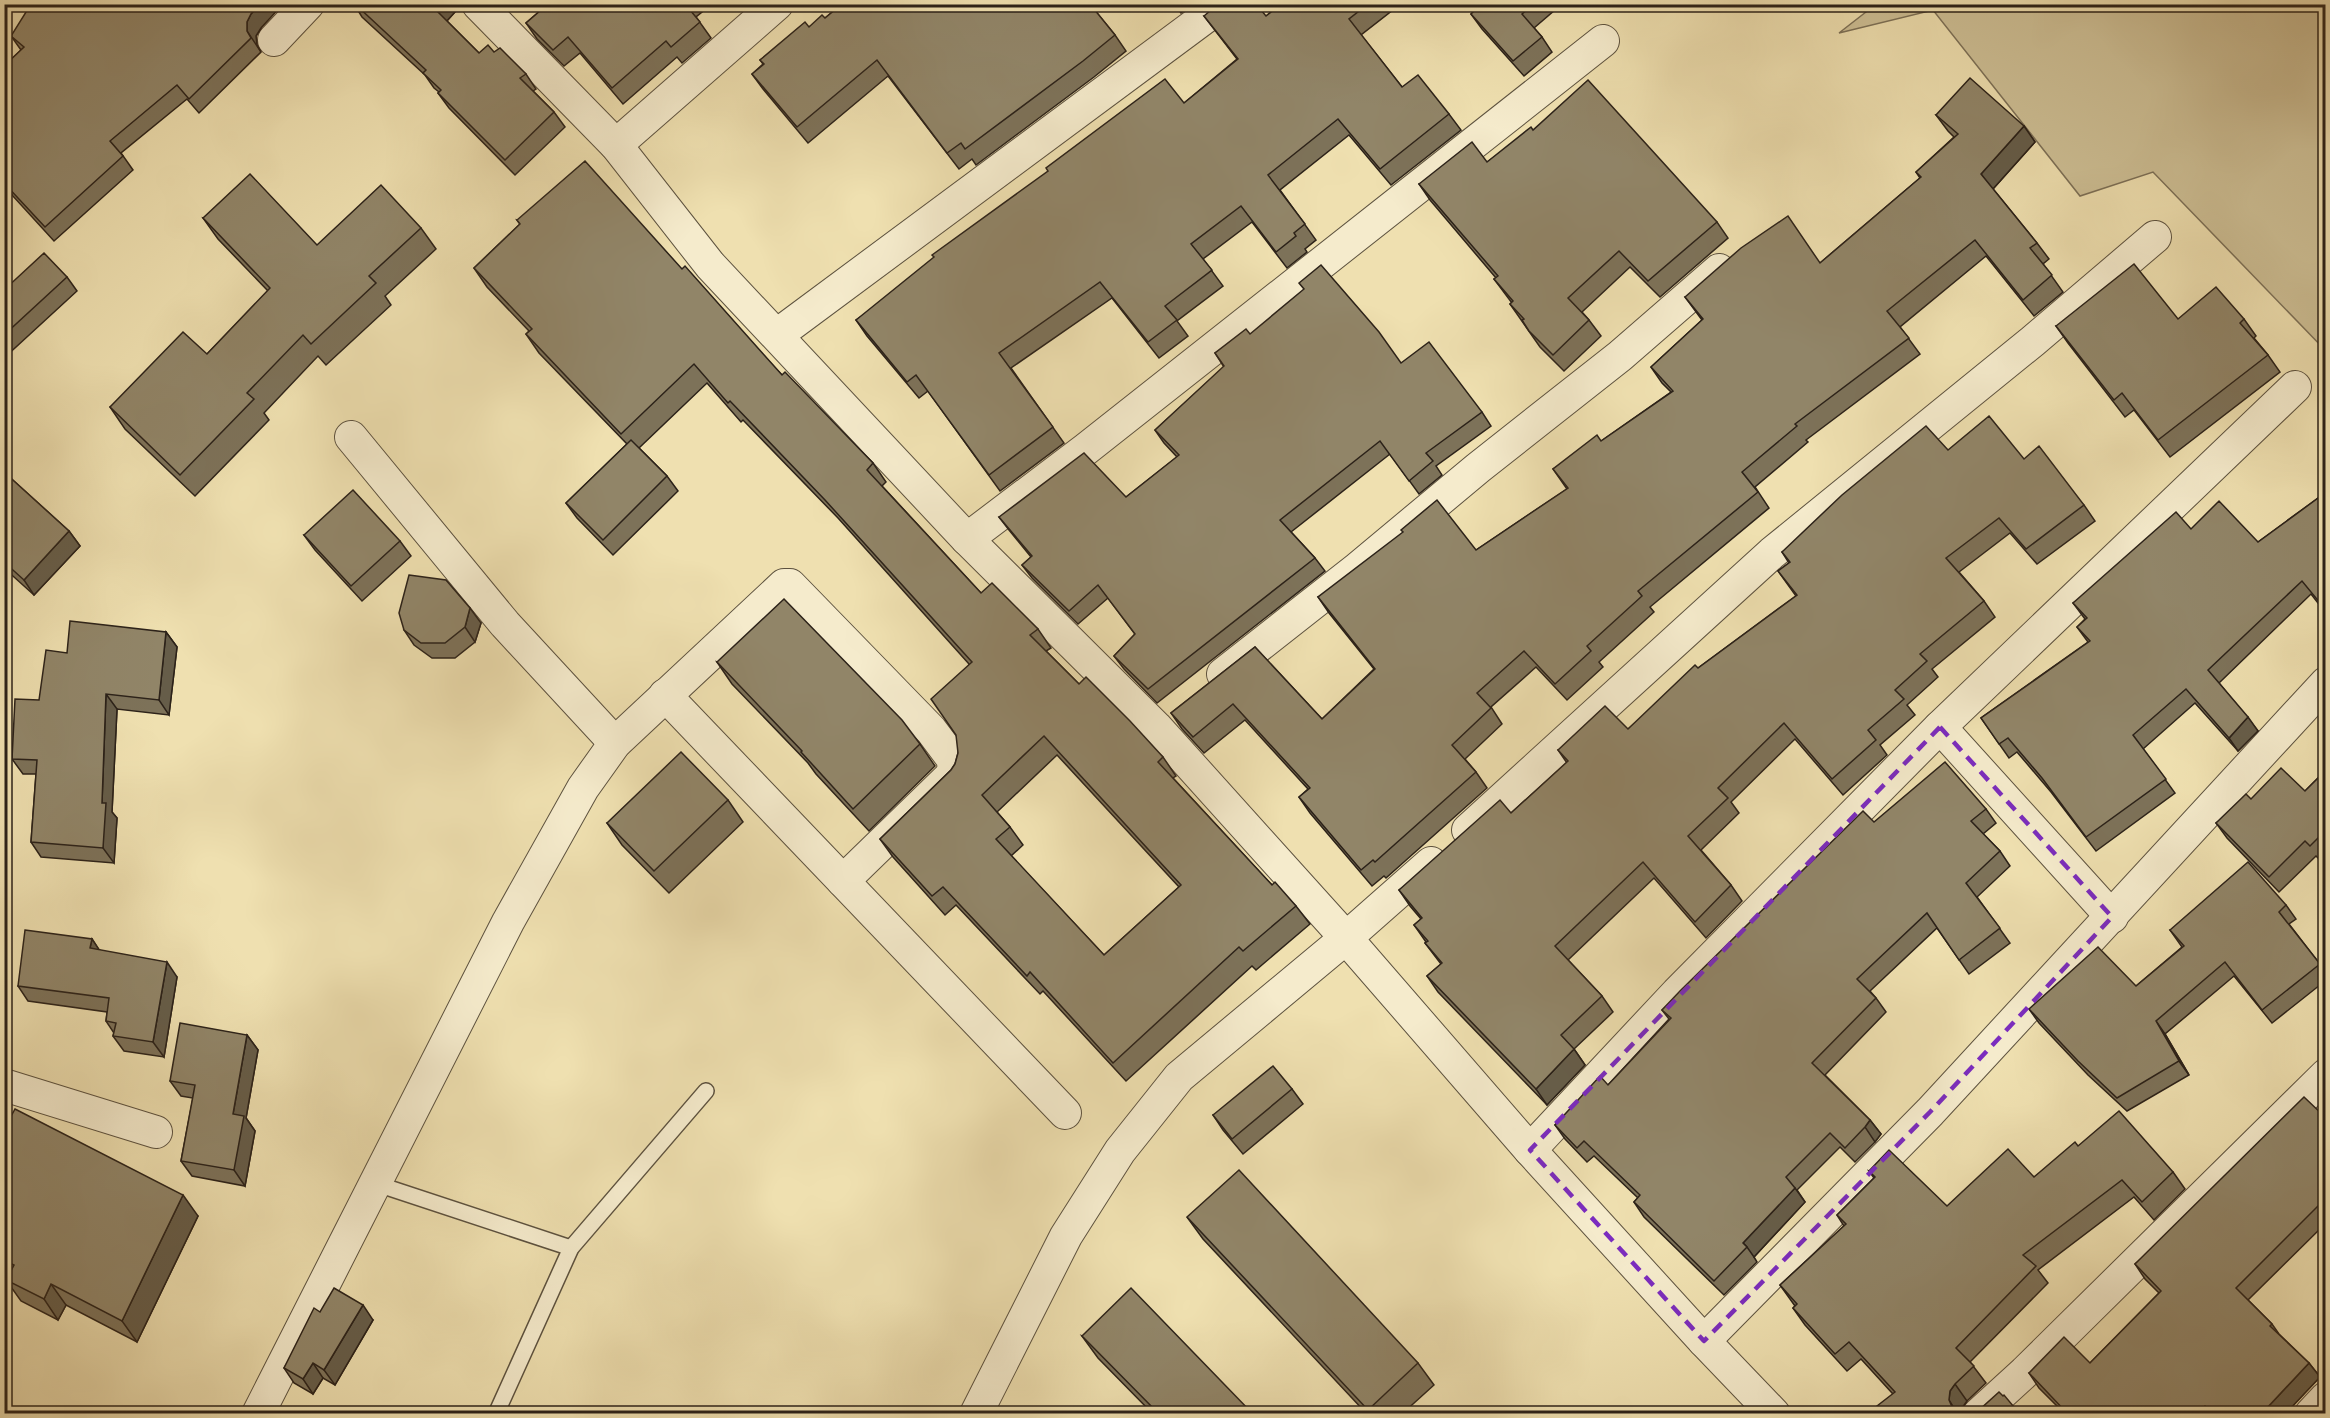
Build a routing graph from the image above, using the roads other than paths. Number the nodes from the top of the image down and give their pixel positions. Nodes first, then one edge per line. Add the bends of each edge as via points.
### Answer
1 (308, 4) edge
2 (478, 4) edge
3 (777, 4) edge
4 (1223, 4) edge
5 (274, 40) dead end
6 (1603, 41) dead end
7 (616, 145) junction
8 (2155, 237) dead end
9 (1737, 254) edge
10 (777, 335) junction
11 (2295, 387) dead end
12 (351, 437) dead end
13 (967, 539) junction
14 (2325, 683) edge
15 (1202, 691) edge
16 (665, 695) junction
17 (1940, 727) junction
18 (615, 744) junction
19 (843, 881) junction
20 (2112, 917) junction
21 (1346, 938) junction
22 (2325, 1075) edge
23 (4, 1085) edge
24 (706, 1091) dead end
25 (1065, 1113) dead end
26 (156, 1132) dead end
27 (1530, 1150) junction
28 (374, 1183) junction
29 (571, 1248) junction
30 (1704, 1341) junction
31 (2325, 1398) edge
32 (258, 1413) edge
33 (496, 1413) edge
34 (976, 1413) edge
35 (1774, 1413) edge
36 (1979, 1413) edge
37 (2311, 1413) edge

1 - 5 street
2 - 7 street
3 - 7 street
4 - 10 street
6 - 13 street
7 - 10 street via 710,265
8 - 21 street via 1772,553
9 - 15 street via 1620,356
10 - 13 street
11 - 17 street
12 - 18 street via 505,624
13 - 21 street via 1165,720
14 - 20 street
16 - 18 street
16 - 19 street
16 - 19 street via 778,588 790,585 932,730 952,758 951,776
17 - 20 street
17 - 27 street via 1685,985
18 - 28 street via 583,788 508,922
19 - 25 street
20 - 30 street via 1930,1112
21 - 27 street
21 - 34 street via 1179,1077 1120,1151 1066,1236
22 - 36 street
23 - 26 street
24 - 29 lane
27 - 30 street
28 - 29 lane
28 - 32 street
29 - 33 lane
30 - 35 street
31 - 37 street

